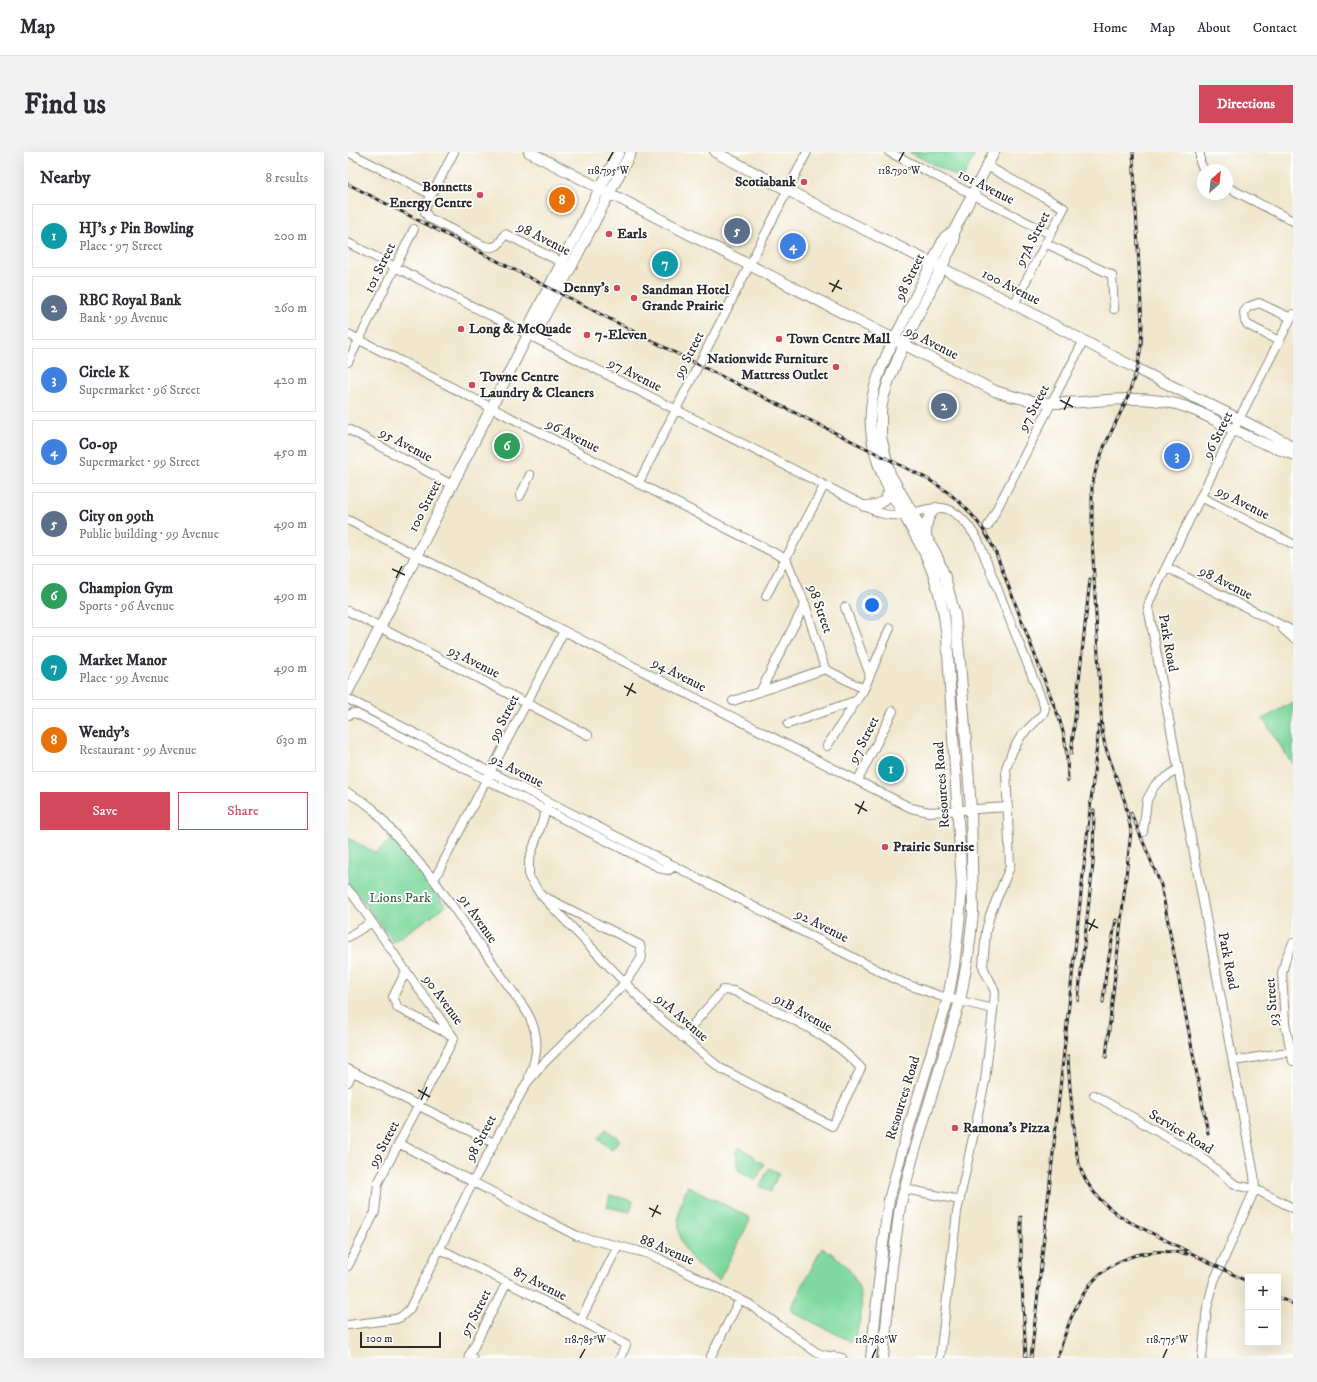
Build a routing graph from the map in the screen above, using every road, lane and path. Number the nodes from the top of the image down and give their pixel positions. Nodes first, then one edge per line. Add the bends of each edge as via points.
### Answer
1 (348, 152) edge
2 (454, 152) edge
3 (529, 152) edge
4 (618, 152) edge
5 (631, 152) edge
6 (715, 152) edge
7 (807, 152) edge
8 (889, 152) edge
9 (994, 152) edge
10 (1200, 152) edge
11 (1201, 164) edge
12 (987, 166) junction
13 (599, 188) junction
14 (788, 190) junction
15 (1233, 190) edge
16 (610, 194) junction
17 (432, 195) junction
18 (972, 195) junction
19 (627, 203) junction
20 (601, 210) junction
21 (1293, 221) edge
22 (414, 229) dead end
23 (954, 231) junction
24 (1050, 234) junction
25 (348, 243) edge
26 (1045, 244) junction
27 (932, 263) junction
28 (567, 265) junction
29 (749, 265) junction
30 (395, 267) junction
31 (941, 268) junction
32 (1014, 304) junction
33 (1114, 309) dead end
34 (1292, 316) edge
35 (348, 334) edge
36 (528, 335) junction
37 (895, 339) junction
38 (359, 340) junction
39 (1084, 340) junction
40 (1279, 341) junction
41 (904, 344) junction
42 (348, 362) edge
43 (1050, 403) junction
44 (491, 408) junction
45 (676, 410) junction
46 (1240, 419) junction
47 (348, 429) edge
48 (1234, 430) junction
49 (1293, 448) edge
50 (1293, 454) edge
51 (530, 475) dead end
52 (638, 484) junction
53 (452, 485) junction
54 (824, 486) junction
55 (889, 490) junction
56 (520, 496) dead end
57 (1201, 497) junction
58 (864, 506) junction
59 (936, 508) junction
60 (908, 514) junction
61 (348, 520) edge
62 (988, 526) dead end
63 (926, 535) junction
64 (1293, 544) edge
65 (416, 555) junction
66 (786, 559) junction
67 (1166, 567) junction
68 (766, 596) dead end
69 (805, 604) junction
70 (845, 607) dead end
71 (348, 611) edge
72 (1275, 622) junction
73 (380, 628) junction
74 (890, 628) dead end
75 (564, 631) junction
76 (1293, 631) edge
77 (1293, 638) edge
78 (825, 669) junction
79 (870, 675) junction
80 (864, 689) junction
81 (348, 691) edge
82 (760, 692) junction
83 (348, 699) edge
84 (733, 701) dead end
85 (855, 701) junction
86 (526, 703) junction
87 (893, 711) dead end
88 (349, 715) dead end
89 (788, 724) dead end
90 (588, 735) dead end
91 (828, 746) dead end
92 (1178, 769) junction
93 (491, 772) junction
94 (486, 780) junction
95 (858, 780) junction
96 (348, 793) edge
97 (549, 802) junction
98 (1008, 807) junction
99 (971, 809) junction
100 (546, 810) junction
101 (957, 810) junction
102 (1143, 832) dead end
103 (675, 866) junction
104 (434, 880) junction
105 (348, 890) edge
106 (541, 895) junction
107 (372, 922) junction
108 (348, 937) edge
109 (1293, 943) edge
110 (641, 948) joint
111 (406, 971) junction
112 (625, 983) junction
113 (948, 998) junction
114 (960, 1001) junction
115 (993, 1009) junction
116 (682, 1037) junction
117 (454, 1038) junction
118 (1292, 1051) edge
119 (1234, 1061) junction
120 (1293, 1061) edge
121 (351, 1070) edge
122 (348, 1082) edge
123 (526, 1084) junction
124 (1094, 1095) dead end
125 (419, 1106) junction
126 (832, 1126) joint
127 (494, 1143) junction
128 (400, 1144) junction
129 (473, 1182) junction
130 (905, 1189) junction
131 (1255, 1189) junction
132 (960, 1200) junction
133 (1293, 1208) edge
134 (618, 1246) junction
135 (440, 1249) junction
136 (348, 1266) edge
137 (507, 1282) junction
138 (740, 1299) junction
139 (581, 1319) junction
140 (348, 1324) edge
141 (883, 1354) edge
142 (471, 1357) edge
143 (620, 1358) edge
144 (710, 1358) edge
145 (842, 1358) edge
146 (871, 1358) edge
147 (892, 1358) edge
148 (940, 1358) edge
149 (1202, 1358) edge

1 - 17 street
2 - 17 street
3 - 13 main road, 99 Avenue
4 - 13 main road, 100 Street
5 - 16 main road, 100 Street
6 - 14 main road, 100 Avenue
7 - 14 street, 99 Street
8 - 18 street, 101 Avenue
9 - 12 main road, 98 Street
10 - 11 street
12 - 18 main road, 98 Street
12 - 24 street, 97A Street via 1064,208
13 - 16 main road, 99 Avenue
13 - 28 main road, 100 Street
14 - 27 main road, 100 Avenue
14 - 29 street, 99 Street
15 - 21 street
16 - 19 main road, 99 Avenue
16 - 20 main road, 100 Street
17 - 28 street, 98 Avenue via 425,208 429,218 492,248 500,244 505,234
18 - 23 main road, 98 Street
18 - 24 street, 101 Avenue
19 - 20 main road via 618,203
19 - 29 main road, 99 Avenue
20 - 28 main road, 100 Street
22 - 30 street, 101 Street
23 - 27 main road, 98 Street via 945,237
23 - 31 main road, 98 Street via 954,242
24 - 26 street, 97A Street
25 - 30 street, 97 Avenue
26 - 32 street, 97A Street
26 - 33 street via 1112,275
27 - 31 main road, 100 Avenue
27 - 37 main road, 98 Street
28 - 36 main road, 100 Street via 540,324
29 - 37 main road, 99 Avenue
29 - 45 street, 99 Street
30 - 36 street, 97 Avenue
30 - 38 street, 101 Street
31 - 32 main road, 100 Avenue
31 - 41 main road, 98 Street
32 - 39 main road, 100 Avenue
34 - 40 street, 96 Street
34 - 40 street via 1259,303 1248,307 1244,312 1248,325
35 - 38 street, 96 Avenue
36 - 44 main road, 100 Street
36 - 45 street, 97 Avenue
37 - 41 main road, 99 Avenue
37 - 55 main road, Resources Road via 880,369 870,416 874,452
38 - 42 street, 101 Street
38 - 44 street, 96 Avenue
39 - 43 street, 97 Street
39 - 46 main road, 100 Avenue
40 - 46 street, 96 Street
41 - 43 main road, 99 Avenue via 995,391 1026,400
41 - 60 main road, Resources Road via 883,399 881,438 890,474
43 - 48 main road, 99 Avenue via 1127,399 1161,401 1196,410
43 - 62 street, 97 Street
44 - 52 street, 96 Avenue
44 - 53 main road, 100 Street
45 - 52 street, 99 Street
45 - 54 street, 97 Avenue
46 - 48 street, 96 Street
46 - 49 main road, 100 Avenue
47 - 53 street, 95 Avenue
48 - 50 main road via 1277,450
48 - 57 street, 96 Street
51 - 56 street
52 - 66 street, 96 Avenue
53 - 65 main road, 100 Street
54 - 58 street, 97 Avenue
54 - 66 street
55 - 58 main road via 883,502 874,506
55 - 60 main road, Resources Road
57 - 64 street, 99 Avenue
57 - 67 street, 96 Street
58 - 60 street, 97 Avenue via 885,515
59 - 60 street, 97 Avenue
59 - 63 main road via 928,517
59 - 98 street via 946,508 958,515 978,540 1045,708 1044,714 1021,736 1009,760 1006,774
60 - 63 main road, Resources Road
60 - 101 main road, Resources Road via 932,569 943,609 947,637
61 - 65 street, 94 Avenue
63 - 99 main road, Resources Road via 945,577 954,615
65 - 73 main road, 100 Street
65 - 75 street, 94 Avenue
66 - 68 street
66 - 69 street, 98 Street
67 - 72 street, 98 Avenue
67 - 92 street, Park Road via 1148,607
69 - 78 street, 98 Street
69 - 82 street
70 - 79 street
71 - 73 street, 93 Avenue
72 - 76 street, 98 Avenue
72 - 77 street, 98 Avenue
73 - 81 main road, 100 Street
73 - 86 street, 93 Avenue
74 - 79 street
75 - 86 street, 99 Street
75 - 95 street, 94 Avenue
78 - 80 street
78 - 82 street
79 - 80 street
80 - 85 street
82 - 84 street
83 - 93 street, 92 Avenue
85 - 89 street
85 - 91 street
86 - 90 street, 93 Avenue
86 - 93 street, 99 Street
87 - 95 street, 97 Street
88 - 94 street, 92 Avenue via 357,714
92 - 102 street via 1155,785 1147,800
92 - 119 street, Park Road
93 - 94 street, 99 Street
93 - 97 street, 92 Avenue
94 - 100 street, 92 Avenue
94 - 104 street, 99 Street
95 - 101 street, 94 Avenue via 911,808 929,812
96 - 104 street, 91 Avenue via 374,809
97 - 100 street, 91A Avenue
97 - 103 street, 92 Avenue
98 - 99 street, 94 Avenue
98 - 115 street via 1010,867 990,915 983,962 984,970 994,988
99 - 101 street, 94 Avenue
99 - 114 main road, Resources Road via 973,914
100 - 103 street, 92 Avenue via 662,869 669,870
100 - 106 street, 91A Avenue via 529,860 529,877
101 - 113 main road, Resources Road via 962,885 960,924
103 - 113 street, 92 Avenue via 892,977 917,989
104 - 123 street, 91 Avenue via 535,1027 537,1047
105 - 107 street, 90 Avenue
106 - 110 street, 91A Avenue via 640,945
106 - 112 street, 91A Avenue
107 - 108 street
107 - 111 street, 90 Avenue
109 - 118 street, 93 Street via 1282,973 1286,1023
110 - 112 street, 98 Street via 642,957
111 - 117 street, 90 Avenue
111 - 117 street, 90 Avenue via 394,997 398,1008
112 - 116 street, 91A Avenue
112 - 123 street, 98 Street
113 - 114 street, 92 Avenue
113 - 146 main road, Resources Road via 903,1147 890,1200
114 - 115 street, 92 Avenue
114 - 130 main road, Resources Road
115 - 132 street via 985,1081
116 - 126 street, 91A Avenue via 720,1068
116 - 126 street, 91B Avenue via 723,990 734,991 817,1032 849,1055 861,1068
117 - 125 street, 99 Street
118 - 119 street
118 - 120 street, 93 Street
119 - 131 street, Park Road
121 - 122 street
121 - 125 street
123 - 127 street, 98 Street
124 - 131 street, Service Road via 1200,1156 1233,1183
125 - 127 street
125 - 128 street, 99 Street
127 - 129 street, 98 Street
128 - 129 street, 88 Avenue
128 - 136 street, 99 Street via 378,1183 376,1212
129 - 134 street, 88 Avenue via 578,1236
129 - 135 street, 98 Street
130 - 132 street
130 - 141 main road, Resources Road via 892,1267
131 - 133 street
131 - 149 street, Park Road via 1214,1281 1207,1308
132 - 148 street
134 - 138 street, 88 Avenue via 649,1254
134 - 139 street
135 - 137 street, 87 Avenue
135 - 140 street, 98 Street via 409,1310 402,1317
137 - 139 street, 87 Avenue
137 - 142 street, 97 Street
138 - 144 street
138 - 145 street, 88 Avenue via 816,1352
139 - 143 street, 87 Avenue via 626,1345
141 - 147 main road

